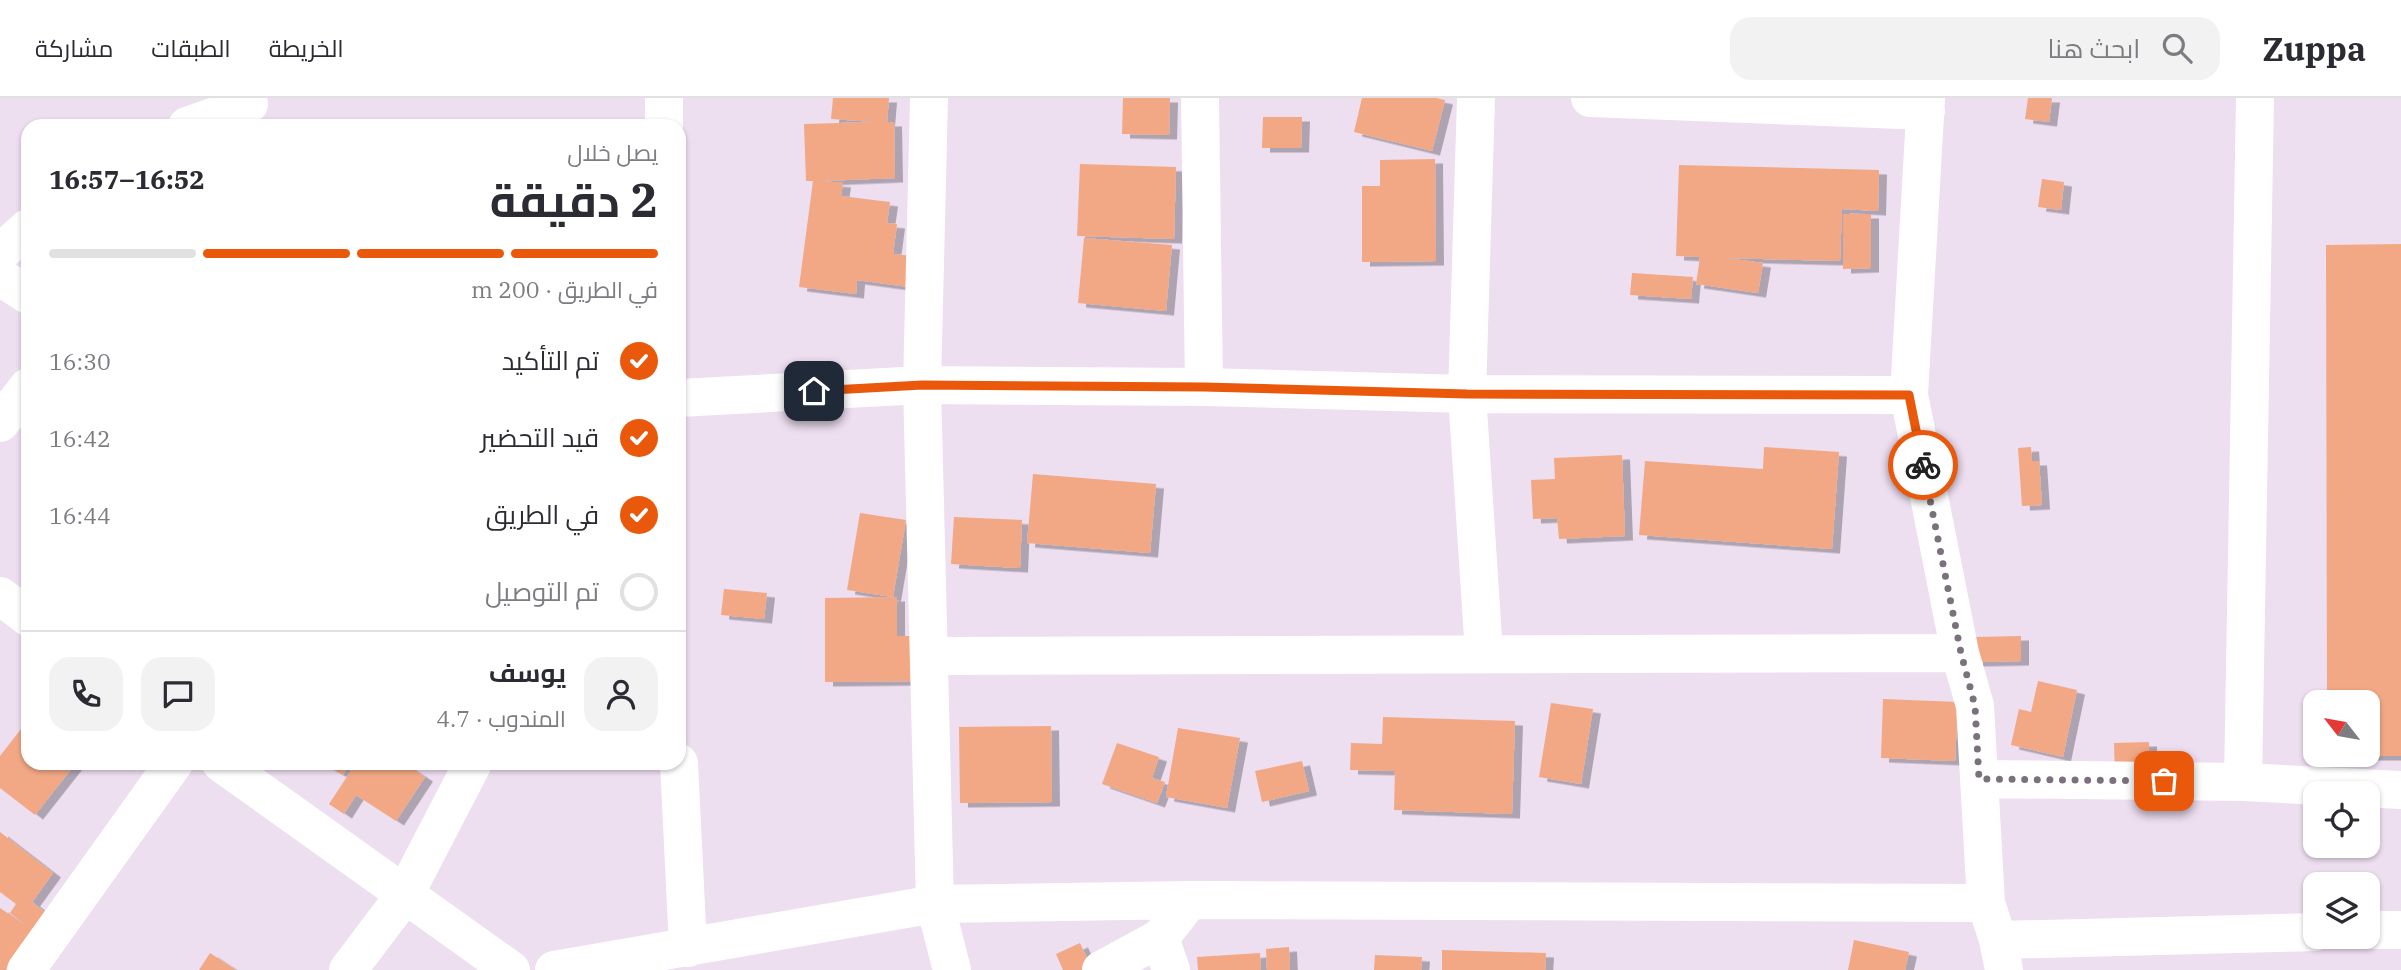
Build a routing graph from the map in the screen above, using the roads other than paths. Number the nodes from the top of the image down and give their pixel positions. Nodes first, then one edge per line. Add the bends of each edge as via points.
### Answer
1 (664, 98) edge
2 (929, 98) edge
3 (1200, 98) edge
4 (1476, 98) edge
5 (1590, 98) edge
6 (2255, 98) edge
7 (1926, 104) edge
8 (245, 109) edge
9 (211, 119) edge
10 (664, 119) edge
11 (21, 234) edge
12 (0, 253) edge
13 (0, 277) edge
14 (21, 290) edge
15 (922, 385) junction
16 (1204, 387) junction
17 (1467, 394) junction
18 (1909, 395) junction
19 (21, 396) edge
20 (686, 398) edge
21 (0, 423) edge
22 (0, 596) edge
23 (21, 612) edge
24 (1484, 653) junction
25 (1961, 653) junction
26 (929, 656) junction
27 (169, 770) edge
28 (231, 770) edge
29 (469, 770) edge
30 (679, 770) edge
31 (1979, 779) junction
32 (2243, 782) junction
33 (2401, 790) edge
34 (404, 896) junction
35 (1190, 900) junction
36 (1986, 903) junction
37 (935, 904) junction
38 (2303, 933) edge
39 (688, 948) junction
40 (1166, 954) edge
41 (2001, 955) edge
42 (26, 970) edge
43 (348, 970) edge
44 (511, 970) edge
45 (554, 970) edge
46 (952, 970) edge
47 (1101, 970) edge

1 - 10 street
2 - 15 street
3 - 16 street
4 - 17 street
5 - 7 street
6 - 32 street
7 - 18 street
8 - 9 street
11 - 12 street
13 - 14 street
15 - 16 street
15 - 20 street
15 - 26 street
16 - 17 street
17 - 18 street
17 - 24 street
18 - 25 street
19 - 21 street
22 - 23 street
24 - 25 street
24 - 26 street
25 - 31 street via 1975,706
26 - 37 street
27 - 42 street
28 - 34 street
29 - 34 street
30 - 39 street
31 - 32 street
31 - 36 street
32 - 33 street
34 - 43 street
34 - 44 street
35 - 36 street
35 - 37 street
35 - 40 street
36 - 41 street
37 - 39 street
37 - 46 street
38 - 41 street
39 - 45 street
40 - 47 street

